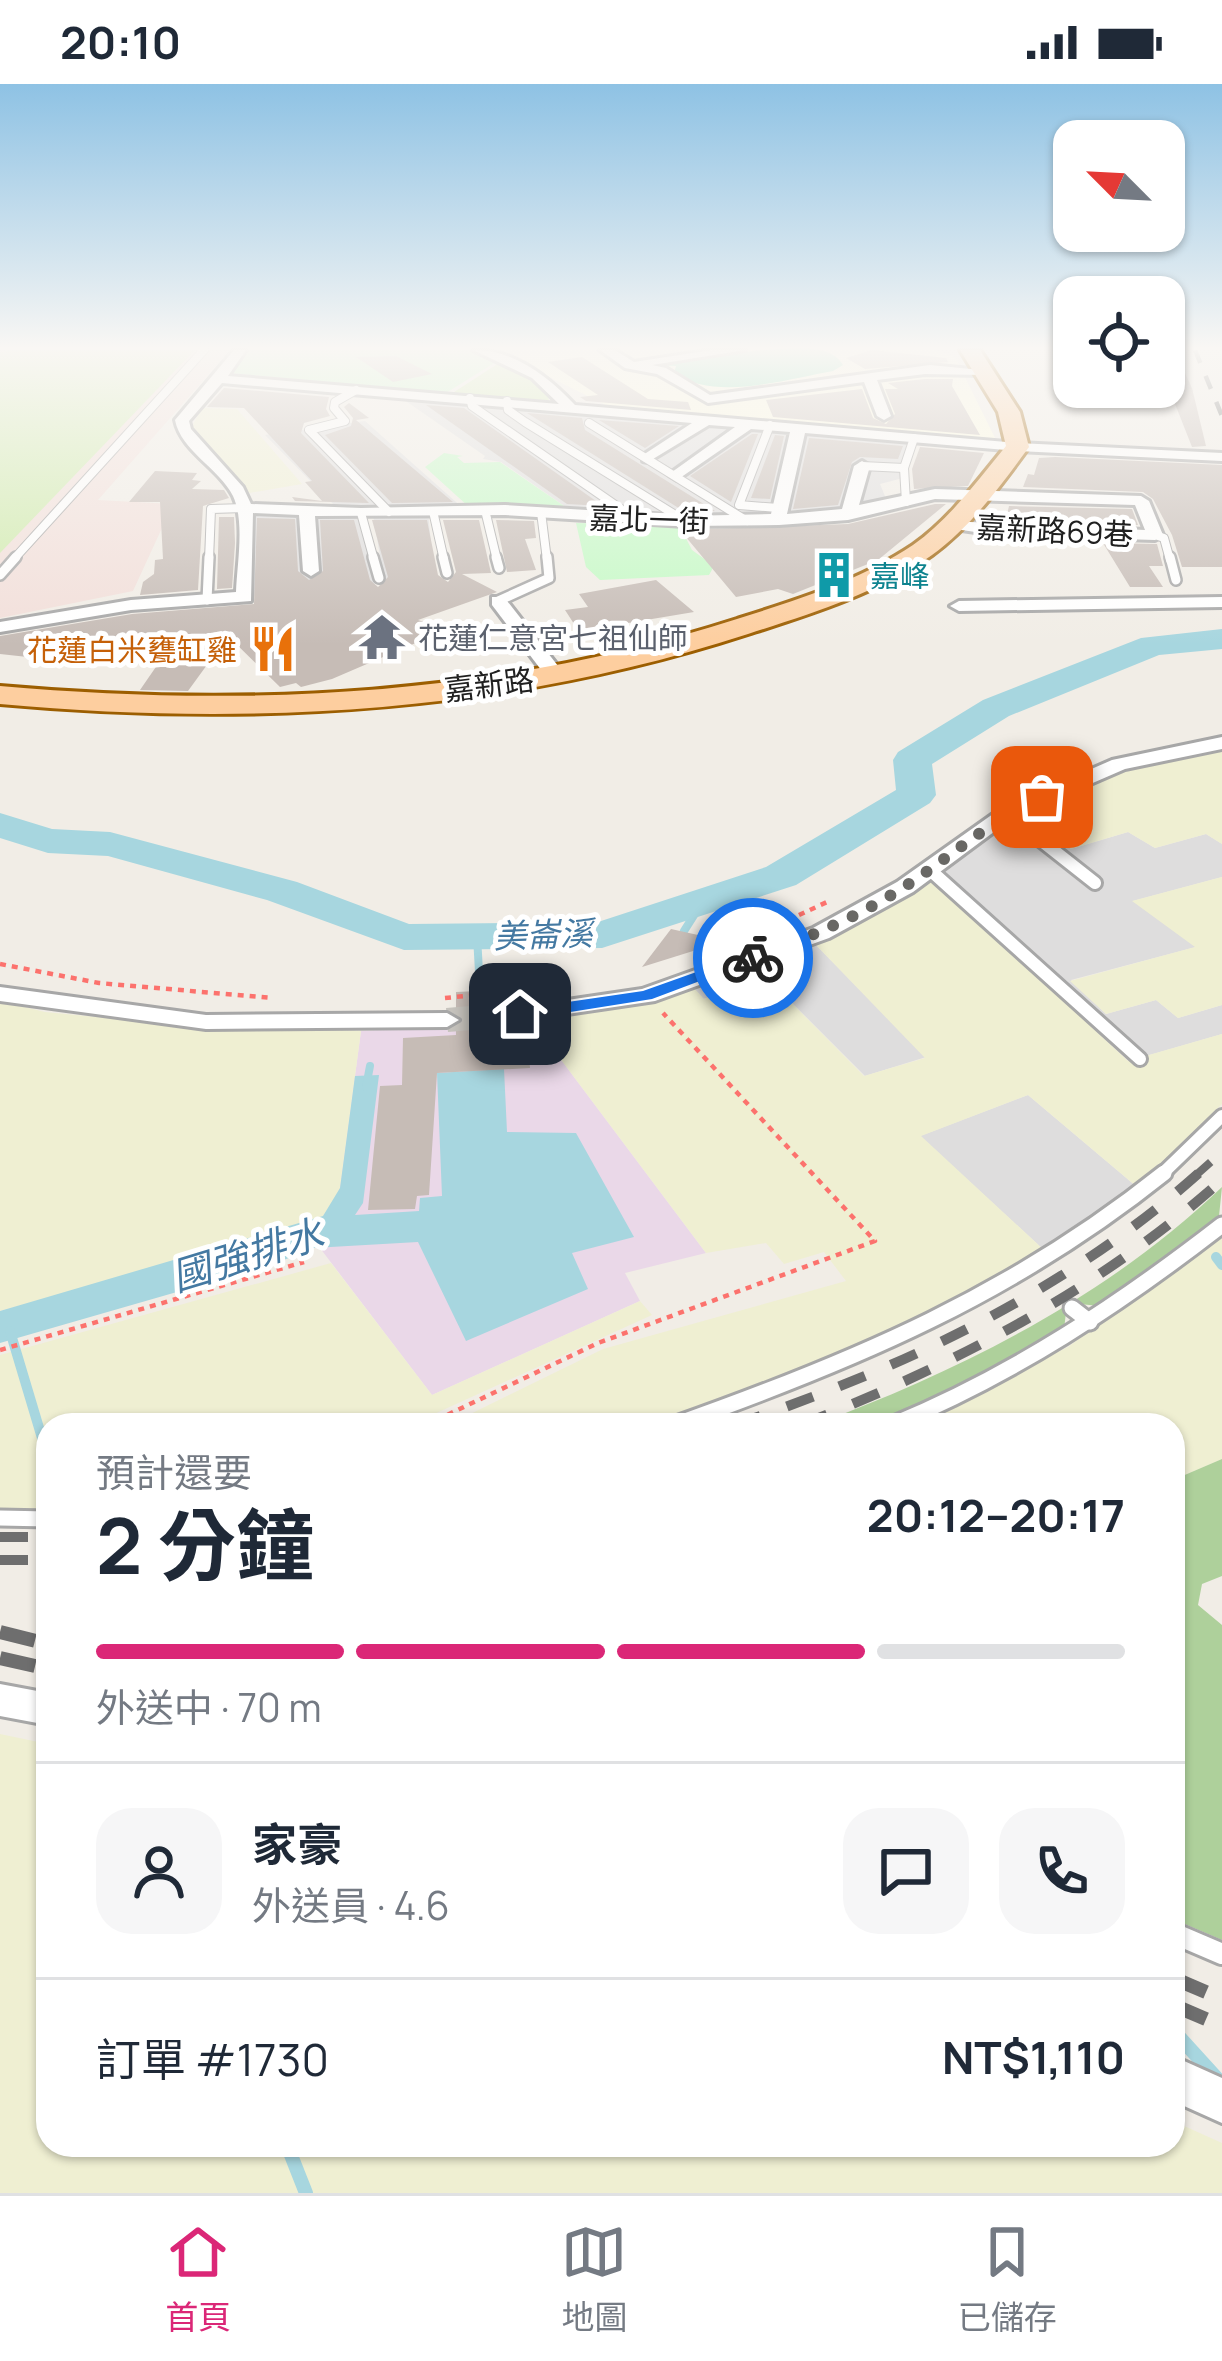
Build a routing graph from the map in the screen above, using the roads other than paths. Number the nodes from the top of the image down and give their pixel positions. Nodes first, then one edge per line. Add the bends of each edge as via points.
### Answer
1 (115, 448) edge
2 (201, 448) edge
3 (327, 448) edge
4 (533, 448) edge
5 (568, 448) edge
6 (631, 448) edge
7 (659, 448) edge
8 (715, 448) edge
9 (761, 448) edge
10 (793, 448) edge
11 (911, 448) edge
12 (1017, 448) edge
13 (1047, 448) edge
14 (1222, 457) edge
15 (648, 458) junction
16 (862, 466) joint
17 (904, 469) junction
18 (677, 475) junction
19 (978, 495) junction
20 (906, 502) junction
21 (245, 508) junction
22 (307, 508) junction
23 (485, 510) junction
24 (433, 511) junction
25 (389, 512) junction
26 (541, 512) junction
27 (361, 513) junction
28 (848, 514) junction
29 (634, 518) junction
30 (779, 520) junction
31 (685, 521) junction
32 (746, 521) junction
33 (955, 524) junction
34 (1155, 535) junction
35 (499, 568) dead end
36 (311, 571) dead end
37 (447, 573) dead end
38 (0, 575) edge
39 (379, 578) dead end
40 (1176, 580) dead end
41 (207, 600) junction
42 (498, 601) joint
43 (1222, 602) edge
44 (959, 606) dead end
45 (0, 627) edge
46 (555, 675) junction
47 (0, 695) edge
48 (1222, 743) edge
49 (1006, 813) junction
50 (929, 869) junction
51 (1095, 883) dead end
52 (0, 994) edge
53 (521, 1002) tunnel mouth
54 (442, 1009) tunnel mouth
55 (1141, 1059) dead end
56 (1222, 1116) edge
57 (1222, 1225) edge
58 (1072, 1309) dead end
59 (1090, 1322) junction
60 (710, 1413) edge
61 (923, 1413) edge
62 (0, 1518) edge
63 (36, 1519) edge
64 (0, 1700) edge
65 (36, 1707) edge
66 (1185, 1938) edge
67 (1222, 1954) edge
68 (1185, 2084) edge
69 (1220, 2100) edge

1 - 38 lane
2 - 21 street
3 - 25 lane
4 - 29 lane
5 - 31 lane
6 - 15 lane
7 - 15 street
8 - 18 street
9 - 30 lane via 739,505 778,508
10 - 30 street
11 - 17 lane
12 - 19 main road, 嘉新路
13 - 14 street
15 - 18 lane
16 - 17 lane
16 - 28 street
17 - 20 lane
18 - 32 lane
19 - 20 street, 嘉北一街
19 - 33 main road, 嘉新路
19 - 34 street, 嘉北一街 via 1141,501
20 - 28 street, 嘉北一街
21 - 22 street, 嘉北一街
21 - 41 lane via 211,509
21 - 41 street via 244,597
22 - 27 street, 嘉北一街
22 - 36 street
23 - 24 street, 嘉北一街
23 - 26 street, 嘉北一街
23 - 35 lane
24 - 25 street, 嘉北一街
24 - 37 lane
25 - 27 street, 嘉北一街
26 - 29 street, 嘉北一街
26 - 42 lane via 549,578
27 - 39 lane
28 - 30 street, 嘉北一街
29 - 31 street, 嘉北一街
30 - 32 street, 嘉北一街
31 - 32 street, 嘉北一街
33 - 34 street, 嘉新路69巷
33 - 46 main road, 嘉新路 via 918,553 812,604 700,644
34 - 40 lane via 1164,538
41 - 45 street
42 - 46 street
43 - 44 street
46 - 47 main road, 嘉新路 via 224,706
48 - 49 street via 1119,764
49 - 50 street
49 - 51 lane
50 - 53 street via 821,933 646,996
50 - 55 lane
52 - 54 street via 206,1022
56 - 60 lane via 1170,1172 1033,1277 820,1376
57 - 59 lane
58 - 59 lane
59 - 61 lane
62 - 63 lane
64 - 65 street
66 - 67 lane
68 - 69 street

